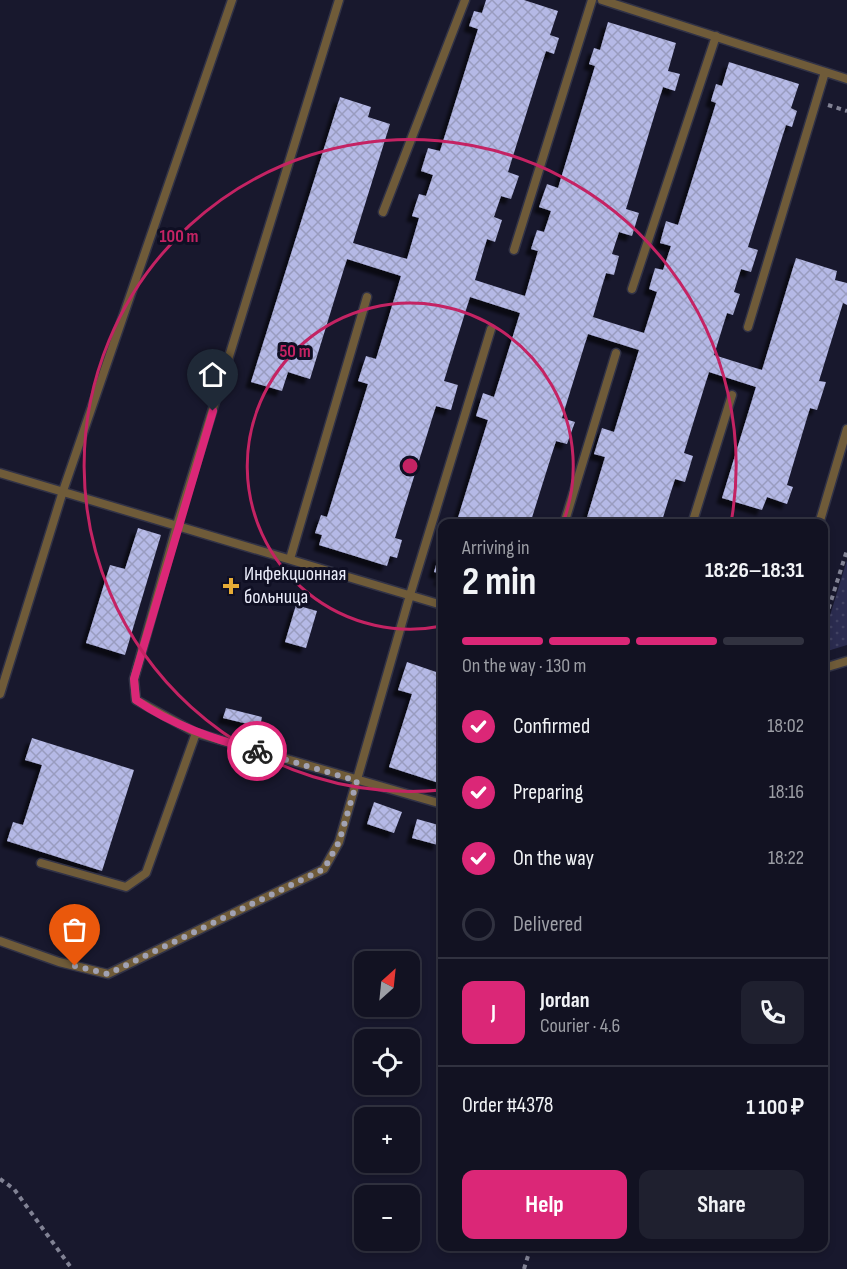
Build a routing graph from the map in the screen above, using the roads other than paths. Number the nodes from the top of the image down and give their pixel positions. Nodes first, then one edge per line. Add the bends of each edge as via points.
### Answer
1 (232, 0) edge
2 (339, 0) edge
3 (465, 0) edge
4 (592, 0) edge
5 (602, 0) edge
6 (716, 36) junction
7 (825, 72) junction
8 (847, 79) edge
9 (383, 212) dead end
10 (514, 250) dead end
11 (632, 289) dead end
12 (367, 297) dead end
13 (748, 327) dead end
14 (491, 329) dead end
15 (616, 352) dead end
16 (732, 395) dead end
17 (847, 429) edge
18 (0, 472) edge
19 (63, 491) junction
20 (566, 519) edge
21 (694, 519) edge
22 (820, 519) edge
23 (177, 525) junction
24 (290, 559) junction
25 (410, 595) junction
26 (438, 603) edge
27 (847, 662) edge
28 (828, 667) edge
29 (0, 694) edge
30 (196, 733) junction
31 (357, 781) junction
32 (438, 803) edge
33 (41, 862) dead end
34 (0, 941) edge

1 - 19 lane
2 - 23 lane
3 - 9 lane
4 - 10 lane
5 - 6 lane
6 - 7 lane
6 - 11 lane
7 - 8 lane
7 - 13 lane
12 - 24 lane
14 - 25 lane
15 - 20 lane
16 - 21 lane
17 - 22 lane
18 - 19 lane
19 - 23 lane
19 - 29 lane
23 - 24 lane
23 - 30 lane via 134,679 136,700
24 - 25 lane
25 - 26 lane
25 - 31 lane
27 - 28 lane
30 - 31 lane
30 - 33 lane via 146,873 126,887
31 - 32 lane
31 - 34 lane via 339,842 324,869 108,974

